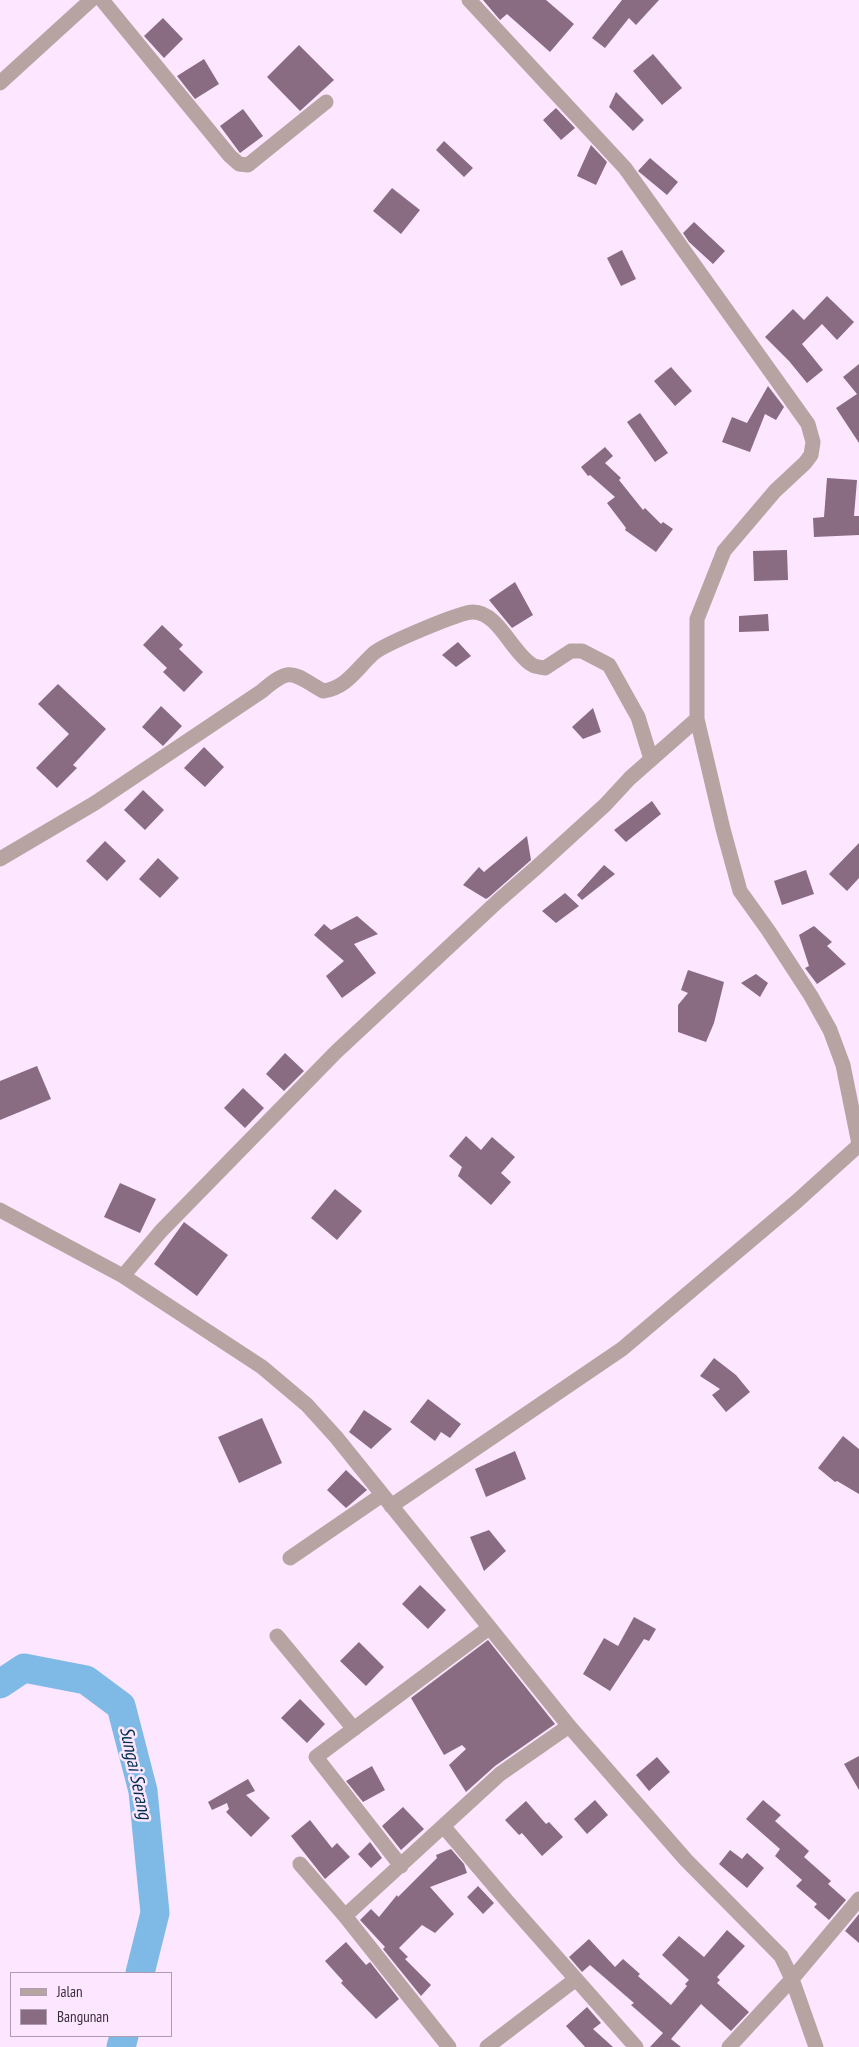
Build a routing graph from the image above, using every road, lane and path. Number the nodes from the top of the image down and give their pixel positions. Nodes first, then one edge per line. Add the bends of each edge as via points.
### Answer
1 (91, 0) edge
2 (102, 0) edge
3 (469, 0) edge
4 (0, 83) edge
5 (326, 102) dead end
6 (697, 719) junction
7 (651, 759) junction
8 (0, 859) edge
9 (859, 1144) edge
10 (0, 1210) edge
11 (123, 1276) junction
12 (387, 1501) junction
13 (290, 1558) dead end
14 (489, 1628) junction
15 (277, 1636) dead end
16 (568, 1726) junction
17 (354, 1729) junction
18 (444, 1827) junction
19 (300, 1864) dead end
20 (401, 1866) junction
21 (859, 1899) edge
22 (345, 1916) junction
23 (576, 1979) junction
24 (792, 1979) junction
25 (449, 2047) edge
26 (487, 2047) edge
27 (636, 2047) edge
28 (729, 2047) edge
29 (816, 2047) edge

1 - 4 street
2 - 5 street via 239,164 248,165
3 - 6 street via 626,168 808,424 813,442 811,455 775,491 724,551 697,619
6 - 7 street
6 - 9 street via 740,891 811,996 830,1030 843,1065
7 - 8 street via 638,717 609,665 582,651 571,650 545,668 532,666 515,650 494,621 472,611 422,629 376,652 345,682 331,690 323,691 302,678 288,674 277,678 95,803
7 - 11 street via 336,1052 161,1231
9 - 12 street via 796,1202 622,1348
10 - 11 street
11 - 12 street via 262,1368 313,1412
12 - 13 street
12 - 14 street
14 - 16 street
14 - 17 street
15 - 17 street
16 - 18 street via 500,1774
16 - 24 street via 686,1860 781,1956
17 - 20 street via 316,1758
18 - 20 street
18 - 23 street
19 - 22 street
20 - 22 street
21 - 24 street
22 - 25 street
23 - 26 street
23 - 27 street
24 - 28 street
24 - 29 street

